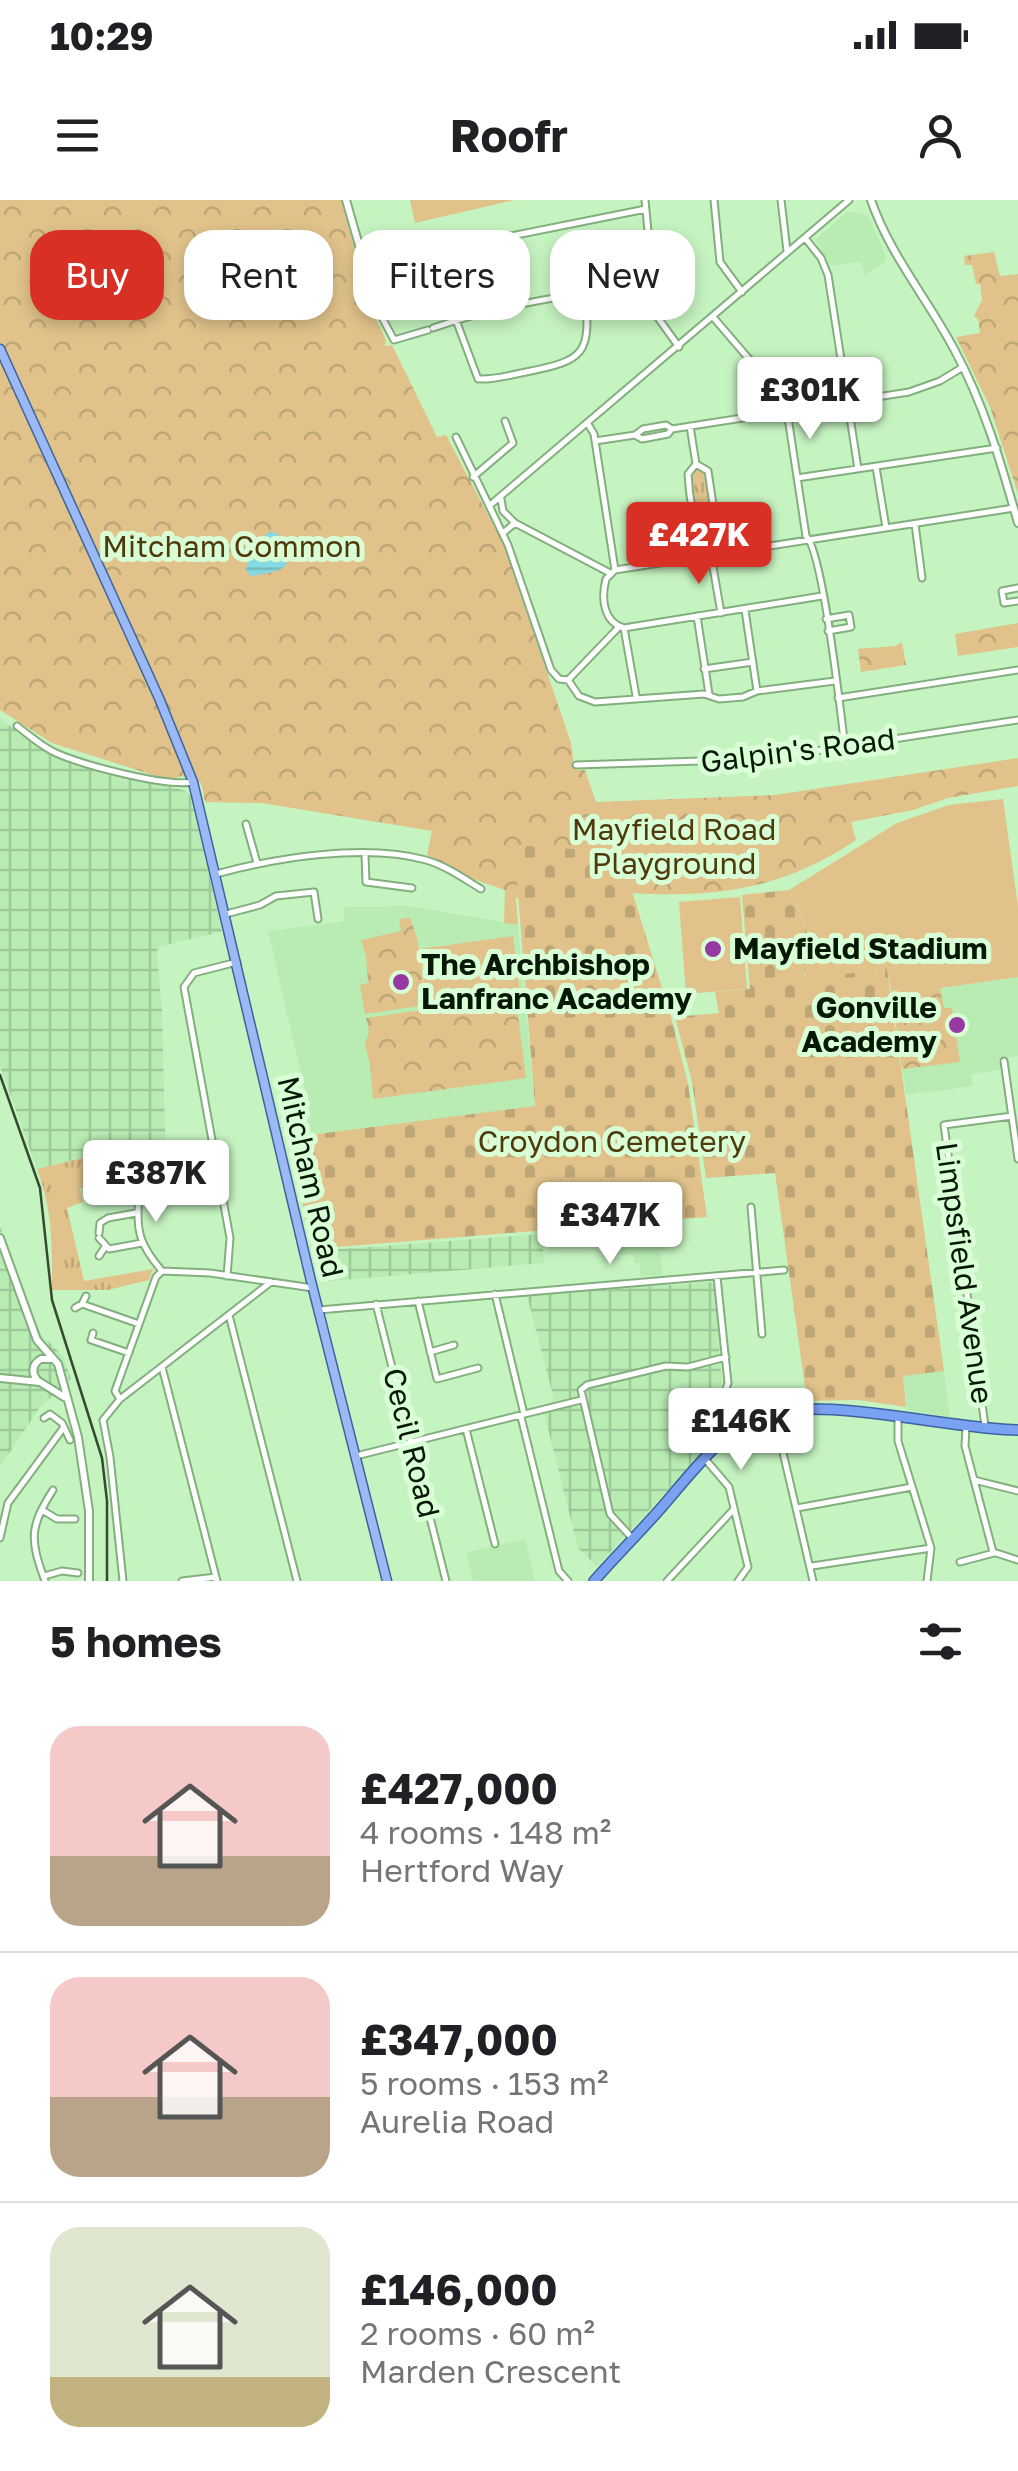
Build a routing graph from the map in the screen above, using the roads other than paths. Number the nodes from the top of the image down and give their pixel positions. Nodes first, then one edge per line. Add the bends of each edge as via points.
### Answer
1 (346, 200) edge
2 (645, 200) edge
3 (714, 200) edge
4 (781, 200) edge
5 (849, 200) edge
6 (870, 200) edge
7 (646, 209) junction
8 (354, 230) edge
9 (648, 230) edge
10 (530, 232) edge
11 (805, 238) junction
12 (788, 252) junction
13 (742, 292) junction
14 (713, 317) junction
15 (383, 320) edge
16 (456, 320) joint
17 (588, 320) edge
18 (658, 320) edge
19 (678, 346) junction
20 (0, 349) edge
21 (754, 366) dead end
22 (963, 367) junction
23 (847, 402) junction
24 (787, 411) junction
25 (506, 421) dead end
26 (588, 424) junction
27 (690, 426) junction
28 (456, 437) dead end
29 (595, 441) junction
30 (997, 448) junction
31 (696, 464) junction
32 (876, 466) junction
33 (858, 470) junction
34 (473, 477) junction
35 (798, 478) junction
36 (501, 499) junction
37 (489, 506) junction
38 (1014, 508) junction
39 (706, 520) junction
40 (514, 523) junction
41 (1018, 523) edge
42 (914, 524) junction
43 (886, 528) junction
44 (503, 533) junction
45 (810, 539) junction
46 (711, 556) junction
47 (613, 571) junction
48 (922, 578) dead end
49 (1018, 588) edge
50 (822, 596) junction
51 (1018, 601) edge
52 (745, 609) junction
53 (720, 613) junction
54 (697, 616) junction
55 (826, 619) junction
56 (622, 628) junction
57 (828, 631) junction
58 (753, 662) junction
59 (704, 669) junction
60 (1018, 670) edge
61 (568, 680) junction
62 (836, 681) junction
63 (758, 690) junction
64 (709, 694) junction
65 (636, 697) junction
66 (838, 698) junction
67 (1018, 720) edge
68 (17, 726) dead end
69 (845, 748) junction
70 (576, 765) dead end
71 (193, 782) junction
72 (246, 824) dead end
73 (365, 855) junction
74 (256, 864) junction
75 (216, 874) junction
76 (412, 888) dead end
77 (482, 889) dead end
78 (226, 914) junction
79 (318, 919) dead end
80 (237, 962) junction
81 (1004, 1061) dead end
82 (1012, 1116) junction
83 (1016, 1124) edge
84 (1018, 1159) edge
85 (138, 1186) dead end
86 (751, 1207) dead end
87 (136, 1213) junction
88 (0, 1238) edge
89 (142, 1243) junction
90 (105, 1247) junction
91 (99, 1256) dead end
92 (784, 1270) dead end
93 (162, 1271) junction
94 (757, 1272) junction
95 (228, 1276) junction
96 (718, 1278) junction
97 (271, 1282) junction
98 (313, 1288) junction
99 (495, 1294) junction
100 (86, 1296) dead end
101 (418, 1300) junction
102 (376, 1304) junction
103 (318, 1310) junction
104 (229, 1314) junction
105 (139, 1324) junction
106 (93, 1333) dead end
107 (762, 1334) dead end
108 (36, 1340) junction
109 (454, 1346) dead end
110 (430, 1352) junction
111 (129, 1353) junction
112 (726, 1358) junction
113 (52, 1359) junction
114 (35, 1364) junction
115 (458, 1364) dead end
116 (162, 1366) junction
117 (478, 1368) dead end
118 (59, 1372) junction
119 (460, 1372) junction
120 (11, 1377) junction
121 (0, 1378) edge
122 (42, 1383) junction
123 (65, 1398) junction
124 (120, 1399) junction
125 (581, 1400) junction
126 (774, 1412) junction
127 (522, 1415) junction
128 (898, 1417) junction
129 (44, 1418) dead end
130 (64, 1427) junction
131 (966, 1427) junction
132 (466, 1429) junction
133 (986, 1429) junction
134 (1018, 1430) edge
135 (70, 1440) dead end
136 (724, 1441) junction
137 (411, 1442) junction
138 (355, 1456) junction
139 (706, 1460) junction
140 (974, 1480) junction
141 (912, 1486) junction
142 (53, 1490) dead end
143 (1018, 1492) edge
144 (797, 1508) junction
145 (734, 1509) junction
146 (42, 1510) junction
147 (75, 1519) dead end
148 (0, 1538) edge
149 (633, 1538) junction
150 (495, 1544) dead end
151 (930, 1548) junction
152 (994, 1553) junction
153 (1018, 1560) edge
154 (960, 1562) dead end
155 (812, 1566) junction
156 (78, 1572) dead end
157 (44, 1578) edge
158 (217, 1579) edge
159 (598, 1580) edge
160 (89, 1581) edge
161 (123, 1581) edge
162 (182, 1581) edge
163 (297, 1581) edge
164 (387, 1581) edge
165 (446, 1581) edge
166 (568, 1581) edge
167 (668, 1581) edge
168 (738, 1581) edge
169 (813, 1581) edge
170 (927, 1581) edge

1 - 8 street
2 - 7 street
3 - 13 street via 720,262
4 - 12 street
5 - 11 street
6 - 22 street
7 - 9 street
7 - 10 street
11 - 12 street
11 - 23 street via 828,275
12 - 13 street
13 - 14 street
14 - 19 street
14 - 21 street
15 - 16 street via 394,340
16 - 17 street via 478,379 560,365 586,340
18 - 19 street
19 - 26 street
20 - 71 main road, Mitcham Road
22 - 23 street via 917,390
22 - 30 street
23 - 24 street
23 - 33 street
24 - 27 street
24 - 35 street
25 - 34 street via 513,443
26 - 29 street
26 - 36 street
27 - 29 street
27 - 31 street
28 - 34 street
29 - 47 street
30 - 32 street
30 - 38 street
31 - 39 street via 708,472 714,511
31 - 39 street via 688,474 694,511
32 - 33 street
32 - 43 street
33 - 35 street
34 - 37 street
35 - 45 street
36 - 37 street
36 - 40 street
37 - 44 street
38 - 41 street
38 - 42 street
39 - 46 street
40 - 44 street
40 - 47 street
42 - 43 street
42 - 48 street
43 - 45 street
44 - 61 street via 551,670
45 - 46 street
45 - 50 street
46 - 47 street
46 - 53 street
47 - 56 street via 603,588 604,603
49 - 51 street via 1002,591 1004,603
50 - 52 street
50 - 55 street
52 - 53 street
52 - 58 street
53 - 54 street
54 - 56 street
54 - 59 street
55 - 57 street
55 - 57 street via 849,614 851,627
56 - 61 street
56 - 65 street
57 - 62 street
58 - 59 street
58 - 63 street
59 - 64 street
60 - 66 street
61 - 65 street via 586,701
62 - 63 street
62 - 66 street
63 - 64 street via 743,698
64 - 65 street
66 - 69 street
67 - 69 street, Galpin's Road
68 - 71 street via 64,756 172,784
69 - 70 street, Galpin's Road via 764,759
71 - 75 main road, Mitcham Road
72 - 74 street
73 - 74 street
73 - 76 street via 366,882
73 - 77 street via 427,861
74 - 75 street
75 - 78 main road, Mitcham Road
78 - 79 street via 276,896 317,891
78 - 80 main road, Mitcham Road
80 - 95 street via 194,973 184,987 230,1238
80 - 98 main road, Mitcham Road
81 - 82 street
82 - 83 street
82 - 133 street, Limpsfield Avenue via 944,1125
83 - 84 street
85 - 87 street
86 - 94 street
87 - 89 street
87 - 90 street via 97,1221
88 - 108 street
89 - 90 street
89 - 93 street
90 - 91 street
92 - 94 street
93 - 95 street
93 - 105 street
94 - 96 street
94 - 107 street
95 - 97 street
96 - 99 street
96 - 112 street
97 - 98 street
97 - 104 street
98 - 103 main road, Mitcham Road
99 - 101 street
99 - 127 street
100 - 105 street via 78,1306
101 - 102 street
101 - 110 street
102 - 103 street
102 - 137 street, Cecil Road
103 - 138 main road, Mitcham Road
104 - 116 street
104 - 163 street
105 - 111 street
106 - 111 street via 90,1340
108 - 113 street
108 - 114 street
109 - 110 street
110 - 119 street via 437,1379
111 - 124 street via 115,1391
112 - 125 street via 587,1385
112 - 136 street via 727,1385 713,1424
113 - 114 street
113 - 118 street
114 - 120 street
114 - 122 street via 34,1377
115 - 119 street
116 - 124 street
116 - 158 street
117 - 119 street
118 - 122 street via 54,1382
118 - 123 street
120 - 121 street
120 - 122 street
122 - 123 street
123 - 160 street via 86,1480
124 - 161 street via 102,1424
125 - 127 street
125 - 149 street via 610,1516
126 - 128 highway
126 - 136 highway
126 - 144 street
127 - 132 street
127 - 166 street via 559,1571
128 - 131 highway
128 - 141 street
129 - 130 street via 50,1414
130 - 135 street
130 - 148 street via 8,1503
131 - 133 highway
131 - 140 street
132 - 137 street
132 - 150 street
133 - 134 highway
136 - 139 highway
137 - 138 street
137 - 165 street, Cecil Road
138 - 164 main road, Mitcham Road
139 - 145 street via 728,1485
139 - 149 highway
140 - 143 street
140 - 152 street
141 - 144 street
141 - 151 street
142 - 146 street
144 - 155 street
145 - 167 street
145 - 168 street via 748,1566
146 - 147 street
146 - 157 street via 33,1545
149 - 159 highway
151 - 155 street
151 - 170 street
152 - 153 street
152 - 154 street
155 - 169 street
156 - 157 street
158 - 162 street

